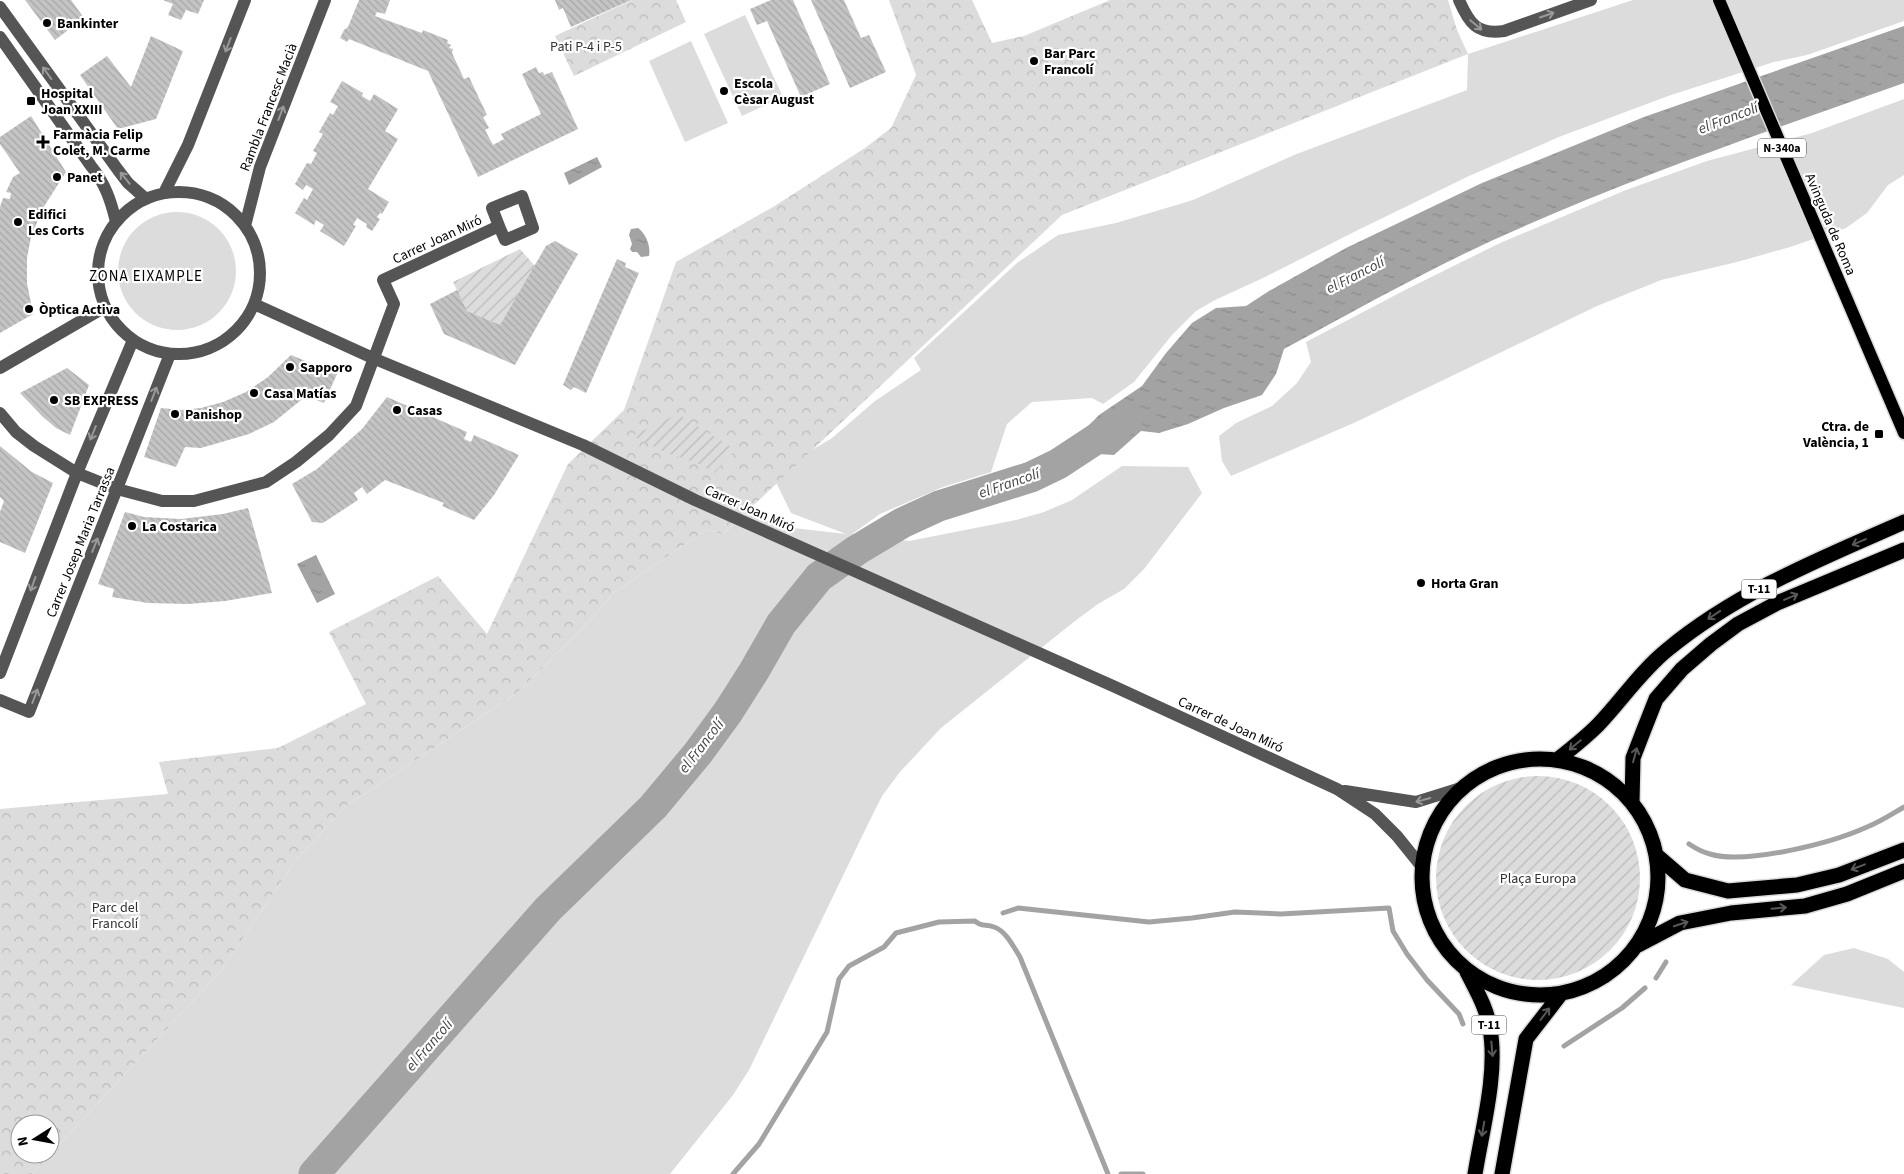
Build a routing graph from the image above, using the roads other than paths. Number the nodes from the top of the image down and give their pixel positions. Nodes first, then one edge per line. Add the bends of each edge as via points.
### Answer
1 (246, 0) edge
2 (325, 0) edge
3 (1459, 0) edge
4 (1591, 0) edge
5 (1719, 0) edge
6 (0, 7) edge
7 (0, 37) edge
8 (164, 193) junction
9 (146, 199) junction
10 (116, 222) junction
11 (245, 226) junction
12 (499, 226) dead end
13 (254, 304) junction
14 (105, 307) junction
15 (133, 340) junction
16 (170, 354) junction
17 (374, 359) junction
18 (0, 368) edge
19 (0, 413) edge
20 (1904, 433) edge
21 (77, 472) junction
22 (117, 489) junction
23 (1904, 522) edge
24 (1904, 550) edge
25 (0, 673) edge
26 (1113, 686) joint
27 (0, 700) edge
28 (1557, 760) junction
29 (1464, 787) junction
30 (1337, 789) junction
31 (1632, 803) junction
32 (1904, 850) edge
33 (1656, 855) junction
34 (1422, 867) junction
35 (1904, 871) edge
36 (1638, 945) junction
37 (1467, 970) junction
38 (1560, 994) junction
39 (1474, 1174) edge
40 (1502, 1174) edge

1 -> 8 street via 188,146
11 -> 2 street, Rambla Francesc Macià via 260,167
3 -> 4 street via 1477,28 1490,33
5 - 20 main road, Avinguda de Roma / N-340a
9 -> 6 street via 128,183
7 - 10 street via 100,177
8 - 9 street
8 - 11 street via 192,193 216,200
9 - 10 street
10 - 14 street via 104,241 98,263 99,288
11 - 13 street via 256,247 260,265
12 - 17 street, Carrer Joan Miró via 383,280 394,304
13 - 16 street via 237,330 218,345 198,352
13 - 17 street, Carrer Joan Miró
14 - 15 street via 121,330
14 - 18 street
15 - 16 street via 150,350
15 -> 21 street, Carrer Josep Maria Tarrassa
22 -> 16 street, Carrer Josep Maria Tarrassa
17 - 22 street via 356,406 330,435 266,482 194,501 162,501
17 - 26 street, Carrer Joan Miró via 583,445 695,500
19 - 21 street via 34,446
21 - 22 street
21 -> 25 street, Carrer Josep Maria Tarrassa
27 -> 22 street, Carrer Josep Maria Tarrassa via 29,712
23 -> 28 highway, T-11 via 1770,584 1693,629 1665,651 1597,726
31 -> 24 highway, T-11 via 1633,758 1656,700 1682,669 1738,624 1809,589
26 - 30 street, Carrer de Joan Miró
28 - 29 highway, T-11 via 1512,762 1484,773
28 - 31 highway, T-11 via 1591,770 1613,784
29 -> 30 street, Carrer de Joan Miró via 1416,802
29 - 34 highway, T-11 via 1451,799 1432,829
30 - 34 street, Carrer de Joan Miró via 1375,814
31 - 33 highway, T-11 via 1651,836
32 -> 33 highway via 1839,875 1797,885 1728,891 1685,880
33 - 36 highway, T-11 via 1658,893 1654,911
34 - 37 highway, T-11 via 1425,904 1431,922 1440,940
36 -> 35 highway via 1680,923 1731,913 1805,906 1847,894
36 - 38 highway, T-11 via 1604,978
37 - 38 highway, T-11 via 1483,981 1520,994
37 -> 39 highway, T-11 via 1485,1009 1493,1056
40 -> 38 highway, T-11 via 1526,1039

